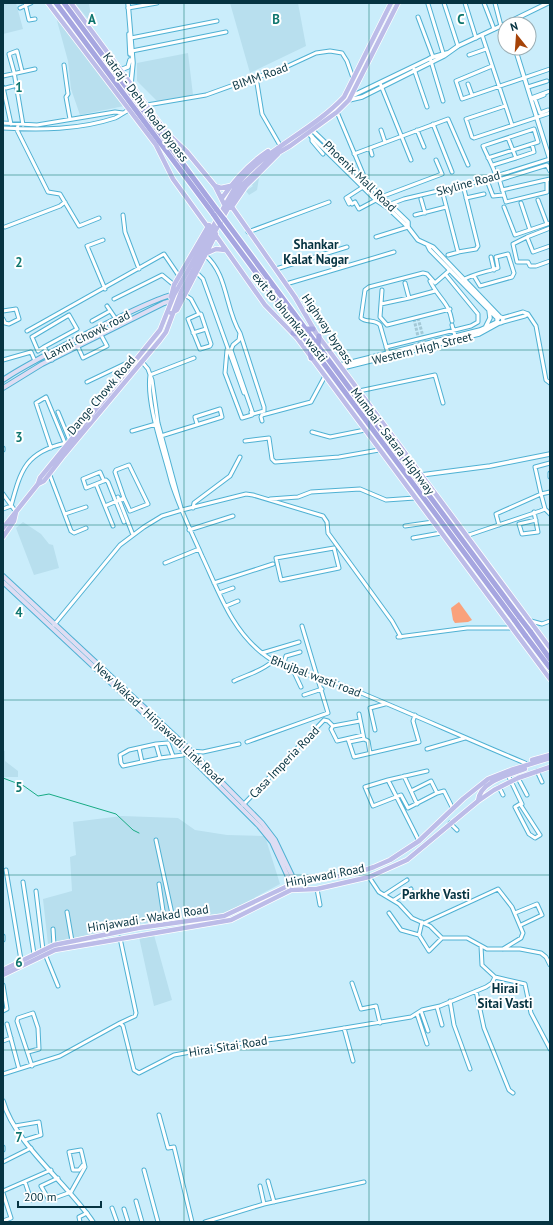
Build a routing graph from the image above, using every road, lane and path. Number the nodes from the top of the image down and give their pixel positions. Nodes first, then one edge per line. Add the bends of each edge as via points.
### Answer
1 (31, 3) edge
2 (48, 3) edge
3 (56, 3) edge
4 (64, 3) edge
5 (71, 3) edge
6 (128, 3) edge
7 (157, 3) edge
8 (391, 3) edge
9 (398, 3) edge
10 (444, 3) edge
11 (465, 3) edge
12 (484, 3) edge
13 (495, 3) edge
14 (548, 3) edge
15 (25, 4) edge
16 (428, 4) dead end
17 (20, 8) dead end
18 (128, 8) junction
19 (501, 16) edge
20 (521, 16) edge
21 (418, 17) dead end
22 (35, 19) dead end
23 (217, 21) dead end
24 (497, 28) edge
25 (494, 29) junction
26 (129, 31) junction
27 (226, 32) dead end
28 (482, 35) junction
29 (131, 38) junction
30 (476, 38) junction
31 (458, 46) junction
32 (486, 49) junction
33 (132, 51) junction
34 (445, 53) junction
35 (469, 55) dead end
36 (518, 56) edge
37 (431, 59) junction
38 (132, 63) junction
39 (64, 65) dead end
40 (492, 66) junction
41 (414, 68) junction
42 (35, 69) dead end
43 (120, 70) junction
44 (550, 70) edge
45 (22, 71) junction
46 (14, 72) junction
47 (3, 76) edge
48 (256, 77) junction
49 (525, 78) junction
50 (354, 80) junction
51 (547, 81) dead end
52 (131, 84) junction
53 (468, 84) dead end
54 (17, 85) junction
55 (381, 85) junction
56 (499, 86) junction
57 (4, 87) edge
58 (528, 87) junction
59 (550, 91) edge
60 (472, 95) junction
61 (544, 95) dead end
62 (350, 98) junction
63 (533, 99) junction
64 (443, 101) dead end
65 (147, 106) junction
66 (506, 106) junction
67 (427, 107) dead end
68 (129, 110) junction
69 (337, 112) junction
70 (549, 112) edge
71 (123, 113) junction
72 (536, 117) junction
73 (70, 119) junction
74 (3, 123) edge
75 (156, 123) junction
76 (11, 124) junction
77 (433, 124) junction
78 (18, 125) junction
79 (24, 125) junction
80 (512, 125) junction
81 (3, 128) edge
82 (17, 130) junction
83 (381, 130) dead end
84 (417, 130) junction
85 (309, 131) junction
86 (401, 136) junction
87 (508, 138) junction
88 (544, 140) junction
89 (385, 142) junction
90 (538, 142) junction
91 (532, 144) junction
92 (424, 147) dead end
93 (370, 148) junction
94 (280, 149) junction
95 (513, 150) junction
96 (548, 150) edge
97 (323, 154) dead end
98 (354, 154) junction
99 (372, 155) dead end
100 (488, 158) junction
101 (516, 158) junction
102 (550, 159) edge
103 (411, 160) dead end
104 (436, 160) dead end
105 (493, 165) junction
106 (468, 166) dead end
107 (550, 171) edge
108 (452, 172) dead end
109 (497, 175) junction
110 (549, 179) edge
111 (499, 180) junction
112 (366, 182) junction
113 (488, 183) dead end
114 (231, 185) junction
115 (463, 185) junction
116 (215, 186) junction
117 (363, 186) junction
118 (442, 190) junction
119 (502, 190) junction
120 (484, 194) dead end
121 (503, 195) junction
122 (381, 196) junction
123 (222, 198) junction
124 (466, 198) junction
125 (349, 199) dead end
126 (421, 199) dead end
127 (376, 200) junction
128 (538, 200) dead end
129 (64, 202) junction
130 (329, 202) dead end
131 (224, 204) junction
132 (349, 204) dead end
133 (390, 204) junction
134 (521, 204) dead end
135 (385, 205) junction
136 (504, 206) dead end
137 (232, 207) junction
138 (446, 207) junction
139 (425, 212) junction
140 (224, 213) junction
141 (123, 215) dead end
142 (415, 215) dead end
143 (99, 218) dead end
144 (224, 219) joint
145 (548, 223) edge
146 (217, 225) junction
147 (207, 226) junction
148 (5, 227) dead end
149 (408, 227) junction
150 (550, 228) edge
151 (530, 230) junction
152 (248, 232) junction
153 (216, 237) dead end
154 (376, 237) dead end
155 (527, 237) junction
156 (103, 240) dead end
157 (428, 246) junction
158 (550, 246) edge
159 (347, 247) dead end
160 (224, 250) junction
161 (394, 252) dead end
162 (459, 252) junction
163 (206, 254) junction
164 (448, 255) dead end
165 (491, 257) dead end
166 (550, 262) edge
167 (139, 269) junction
168 (276, 269) junction
169 (450, 270) junction
170 (494, 270) junction
171 (196, 272) junction
172 (446, 275) junction
173 (179, 276) junction
174 (474, 276) junction
175 (463, 280) junction
176 (430, 281) dead end
177 (405, 283) dead end
178 (286, 284) junction
179 (174, 285) junction
180 (105, 289) junction
181 (382, 290) dead end
182 (435, 292) junction
183 (185, 294) junction
184 (172, 295) junction
185 (478, 296) junction
186 (409, 298) junction
187 (114, 299) dead end
188 (171, 301) junction
189 (381, 304) junction
190 (107, 306) dead end
191 (450, 309) junction
192 (489, 310) junction
193 (3, 311) edge
194 (110, 311) junction
195 (170, 313) junction
196 (198, 314) junction
197 (3, 319) edge
198 (116, 320) junction
199 (500, 320) junction
200 (92, 321) dead end
201 (120, 325) junction
202 (484, 328) junction
203 (206, 329) junction
204 (305, 329) junction
205 (313, 329) junction
206 (454, 330) junction
207 (27, 331) dead end
208 (193, 333) junction
209 (240, 333) junction
210 (293, 333) junction
211 (101, 335) junction
212 (302, 335) junction
213 (155, 336) junction
214 (319, 336) junction
215 (455, 336) junction
216 (450, 339) junction
217 (160, 340) junction
218 (318, 346) junction
219 (422, 346) junction
220 (44, 347) junction
221 (78, 347) junction
222 (310, 347) junction
223 (386, 347) junction
224 (227, 350) junction
225 (388, 353) junction
226 (48, 354) junction
227 (138, 357) junction
228 (194, 358) dead end
229 (311, 358) junction
230 (3, 360) edge
231 (52, 360) junction
232 (368, 360) junction
233 (35, 361) junction
234 (142, 362) junction
235 (134, 363) junction
236 (341, 366) junction
237 (150, 375) junction
238 (325, 376) junction
239 (3, 380) edge
240 (87, 382) dead end
241 (550, 383) edge
242 (3, 388) edge
243 (359, 391) junction
244 (443, 403) dead end
245 (58, 412) dead end
246 (262, 421) dead end
247 (156, 424) junction
248 (197, 424) junction
249 (159, 430) junction
250 (365, 430) junction
251 (132, 431) dead end
252 (312, 432) dead end
253 (162, 436) junction
254 (245, 441) dead end
255 (68, 444) junction
256 (51, 448) junction
257 (379, 450) junction
258 (550, 454) edge
259 (240, 457) dead end
260 (550, 462) edge
261 (49, 473) junction
262 (550, 473) edge
263 (421, 474) junction
264 (550, 477) edge
265 (104, 481) junction
266 (38, 484) junction
267 (96, 484) junction
268 (550, 492) edge
269 (3, 494) edge
270 (541, 494) junction
271 (124, 498) junction
272 (415, 498) junction
273 (118, 500) junction
274 (268, 500) junction
275 (11, 506) junction
276 (105, 506) junction
277 (86, 507) dead end
278 (193, 508) junction
279 (3, 509) edge
280 (545, 509) junction
281 (182, 510) junction
282 (16, 512) junction
283 (534, 512) junction
284 (65, 514) junction
285 (550, 514) edge
286 (233, 516) dead end
287 (536, 520) junction
288 (124, 522) dead end
289 (433, 522) junction
290 (499, 525) junction
291 (113, 526) dead end
292 (405, 526) dead end
293 (3, 528) edge
294 (86, 528) dead end
295 (189, 530) junction
296 (441, 533) junction
297 (133, 535) junction
298 (466, 536) junction
299 (3, 538) edge
300 (413, 538) dead end
301 (199, 549) junction
302 (344, 555) junction
303 (336, 557) junction
304 (165, 563) dead end
305 (273, 564) dead end
306 (3, 576) edge
307 (3, 582) edge
308 (214, 583) junction
309 (233, 588) dead end
310 (219, 593) junction
311 (24, 599) junction
312 (238, 601) dead end
313 (226, 606) junction
314 (520, 618) junction
315 (529, 620) junction
316 (550, 621) edge
317 (53, 626) junction
318 (302, 626) dead end
319 (512, 628) junction
320 (527, 633) junction
321 (299, 642) dead end
322 (550, 648) edge
323 (300, 652) dead end
324 (262, 653) junction
325 (550, 659) edge
326 (272, 661) junction
327 (283, 666) junction
328 (550, 668) edge
329 (293, 670) junction
330 (317, 677) junction
331 (550, 679) edge
332 (234, 681) dead end
333 (301, 687) dead end
334 (322, 689) junction
335 (304, 695) dead end
336 (385, 704) junction
337 (359, 714) dead end
338 (322, 715) junction
339 (415, 715) junction
340 (324, 720) junction
341 (360, 721) junction
342 (333, 726) junction
343 (375, 730) dead end
344 (363, 737) junction
345 (466, 738) junction
346 (349, 740) junction
347 (374, 740) dead end
348 (368, 741) junction
349 (248, 742) dead end
350 (156, 744) junction
351 (239, 744) dead end
352 (139, 748) junction
353 (427, 749) dead end
354 (188, 751) junction
355 (370, 754) junction
356 (550, 755) edge
357 (174, 756) junction
358 (160, 758) junction
359 (550, 759) edge
360 (142, 762) junction
361 (524, 766) junction
362 (550, 767) edge
363 (427, 771) dead end
364 (537, 771) junction
365 (508, 775) junction
366 (404, 776) junction
367 (518, 778) junction
368 (388, 780) junction
369 (510, 781) junction
370 (542, 782) dead end
371 (499, 787) junction
372 (411, 791) junction
373 (437, 794) junction
374 (503, 795) dead end
375 (527, 795) dead end
376 (396, 797) junction
377 (478, 801) junction
378 (417, 804) junction
379 (522, 804) junction
380 (242, 806) junction
381 (453, 809) junction
382 (450, 823) junction
383 (457, 830) dead end
384 (156, 840) dead end
385 (419, 841) junction
386 (390, 860) junction
387 (394, 867) junction
388 (6, 870) dead end
389 (368, 877) junction
390 (407, 880) dead end
391 (23, 882) dead end
392 (159, 884) dead end
393 (297, 887) junction
394 (291, 888) junction
395 (317, 888) junction
396 (411, 889) dead end
397 (36, 891) dead end
398 (384, 895) junction
399 (394, 900) junction
400 (320, 905) dead end
401 (67, 912) dead end
402 (390, 913) dead end
403 (515, 913) junction
404 (174, 923) junction
405 (423, 923) junction
406 (165, 924) junction
407 (521, 925) junction
408 (53, 929) dead end
409 (419, 935) junction
410 (3, 936) edge
411 (120, 938) junction
412 (442, 938) junction
413 (3, 940) edge
414 (72, 942) junction
415 (54, 945) junction
416 (481, 946) junction
417 (502, 950) junction
418 (44, 952) junction
419 (34, 954) junction
420 (21, 960) junction
421 (550, 965) edge
422 (3, 970) edge
423 (3, 975) edge
424 (495, 978) junction
425 (352, 983) dead end
426 (3, 986) edge
427 (58, 986) dead end
428 (476, 991) junction
429 (450, 1001) junction
430 (437, 1007) junction
431 (3, 1011) edge
432 (421, 1011) junction
433 (417, 1014) junction
434 (380, 1022) junction
435 (120, 1023) junction
436 (6, 1024) dead end
437 (442, 1025) dead end
438 (344, 1028) junction
439 (428, 1030) dead end
440 (11, 1038) junction
441 (3, 1041) edge
442 (427, 1044) dead end
443 (550, 1050) edge
444 (28, 1052) junction
445 (352, 1061) dead end
446 (32, 1066) junction
447 (19, 1069) junction
448 (470, 1069) dead end
449 (3, 1074) edge
450 (513, 1093) dead end
451 (3, 1101) edge
452 (159, 1115) dead end
453 (15, 1126) junction
454 (26, 1140) junction
455 (31, 1148) junction
456 (3, 1162) edge
457 (83, 1165) junction
458 (51, 1170) junction
459 (144, 1170) dead end
460 (58, 1178) junction
461 (268, 1181) dead end
462 (25, 1182) junction
463 (364, 1182) dead end
464 (260, 1186) dead end
465 (3, 1192) edge
466 (71, 1192) junction
467 (31, 1200) dead end
468 (136, 1201) dead end
469 (274, 1202) junction
470 (264, 1204) junction
471 (112, 1208) dead end
472 (124, 1209) dead end
473 (87, 1213) junction
474 (12, 1220) edge
475 (3, 1221) edge
476 (80, 1222) edge
477 (93, 1222) edge
478 (117, 1222) edge
479 (128, 1222) edge
480 (142, 1222) edge
481 (158, 1222) edge
482 (192, 1222) edge
483 (205, 1222) edge

1 - 15 street
2 - 68 main road
3 - 146 highway, Katraj - Dehu Road Bypass, bridge via 214,216
4 - 75 highway, Katraj - Dehu Road Bypass
5 - 43 main road
6 - 18 street
7 - 18 street
8 - 50 main road
9 - 62 main road
10 - 31 street
11 - 30 street
12 - 25 street
13 - 19 street
14 - 20 street
15 - 17 street
15 - 22 street via 29,20
16 - 34 street
18 - 26 street
21 - 37 street
23 - 29 street
24 - 25 street
25 - 28 street
26 - 29 street
26 - 38 street
27 - 33 street
28 - 30 street
28 - 32 street
29 - 33 street
30 - 31 street
31 - 34 street
32 - 35 street
32 - 40 street
33 - 38 street
34 - 37 street
36 - 49 street
37 - 41 street
37 - 64 street
38 - 43 street
38 - 52 street
39 - 73 street
40 - 56 street
40 - 60 street via 456,81 462,99
41 - 55 street
41 - 67 street
42 - 45 street
43 - 52 main road
44 - 49 street
45 - 46 street
45 - 46 street via 17,51 9,54
46 - 47 street
46 - 54 street
48 - 50 street, BIMM Road via 276,72 310,55 330,51 342,53
48 - 65 street, BIMM Road via 206,95
48 - 94 street via 262,114
49 - 56 street
49 - 58 street
50 - 85 main road via 344,97
51 - 58 street
52 - 65 main road
53 - 60 street
54 - 57 street
54 - 79 street
55 - 62 street
55 - 86 street
56 - 60 street
56 - 66 street
57 - 76 street
58 - 63 street
59 - 63 street
61 - 63 street
62 - 69 main road
63 - 70 street via 540,113
63 - 72 street
65 - 75 main road
66 - 80 street
66 - 80 street via 466,119 474,138
68 - 71 street
68 - 147 main road via 156,145 173,179
69 - 85 main road
69 - 98 street
70 - 72 street
71 - 73 street
71 - 82 street via 116,117 65,128
72 - 80 street
72 - 88 street
73 - 79 street
74 - 76 street
75 - 116 main road via 187,152
75 - 144 highway, Katraj - Dehu Road Bypass, bridge
76 - 78 street
77 - 84 street
77 - 106 street via 449,120
77 - 108 street
78 - 79 street
78 - 82 street
81 - 82 street
82 - 129 street via 48,192 60,194
83 - 89 street
84 - 86 street
84 - 92 street
85 - 94 main road
85 - 97 street via 312,141
85 - 112 street, Phoenix Mall Road
85 - 117 street, Phoenix Mall Road
86 - 89 street
86 - 103 street
87 - 90 street via 534,129
87 - 95 street
87 - 100 street via 483,146
88 - 90 street
88 - 96 street
89 - 93 street
90 - 91 street
91 - 95 street
91 - 101 street via 534,152
93 - 98 street
93 - 99 street
94 - 114 main road via 268,151 255,160
94 - 131 main road via 258,163 240,180
94 - 137 main road via 273,161 246,186
94 - 140 main road via 243,183
95 - 100 street
95 - 101 street
96 - 102 street
98 - 112 street
100 - 105 street
101 - 105 street
102 - 109 street, Skyline Road
104 - 122 street via 442,174
105 - 109 street
107 - 111 street via 547,165
109 - 111 street
109 - 115 street, Skyline Road
110 - 119 street
110 - 121 street via 547,192 507,202
111 - 119 street
112 - 122 street, Phoenix Mall Road
113 - 121 street via 493,196
114 - 116 main road via 223,188
114 - 123 main road
115 - 118 street, Skyline Road
115 - 124 street
116 - 123 main road
117 - 127 street, Phoenix Mall Road
117 - 132 street via 346,198
118 - 133 street, Skyline Road
118 - 138 street
119 - 121 street
120 - 124 street
122 - 133 street, Phoenix Mall Road
123 - 131 main road
124 - 162 street via 478,247
125 - 127 street via 352,204 355,202 359,209
126 - 139 street
127 - 135 street, Phoenix Mall Road
128 - 145 street
129 - 143 street via 79,226
129 - 148 street via 60,206
130 - 152 street
131 - 146 main road
133 - 135 street, Skyline Road
133 - 149 street, Phoenix Mall Road via 408,222
134 - 151 street
135 - 149 street, Phoenix Mall Road
136 - 151 street via 514,234
137 - 140 main road
137 - 152 main road, Highway bypass
138 - 139 street
138 - 162 street
139 - 142 street
140 - 146 main road
141 - 167 street via 125,232
144 - 204 highway, Mumbai - Satara Highway
145 - 151 street
146 - 147 main road
146 - 163 main road via 216,238
146 - 184 main road
146 - 195 main road
146 - 212 highway, Mumbai - Satara Highway
147 - 173 main road
149 - 154 street
149 - 157 street via 415,237
150 - 155 street
152 - 168 main road, Highway bypass
153 - 160 main road, exit to bhumkar wasti
155 - 158 street via 533,252
155 - 166 street via 512,246 517,262 528,262 530,266 534,266
156 - 180 street via 87,246
157 - 169 street
157 - 175 street via 433,247
159 - 168 street
160 - 163 main road via 216,249
160 - 210 main road, exit to bhumkar wasti via 265,305
161 - 178 street
162 - 164 street
163 - 171 main road
163 - 209 street via 221,278
165 - 170 street
167 - 173 street via 164,254
167 - 180 street
168 - 178 main road, Highway bypass
169 - 172 street
169 - 175 street
170 - 174 street
170 - 174 street via 499,267 496,257 508,253 514,273 512,277 480,286
171 - 183 main road
171 - 224 street via 203,279
172 - 206 street via 479,316 478,322 473,325
172 - 223 street via 434,283 423,273 365,290 361,318 379,323
173 - 179 main road
174 - 175 street
175 - 185 street
176 - 182 street
177 - 186 street
178 - 205 main road, Highway bypass
179 - 184 main road
179 - 187 street via 162,274
180 - 207 street
181 - 189 street
182 - 186 street
182 - 191 street
183 - 195 main road via 177,310
183 - 196 street via 192,299
184 - 188 main road, Dange Chowk Road
184 - 198 main road, Laxmi Chowk road
185 - 192 street
185 - 199 street
186 - 189 street
188 - 195 main road, Dange Chowk Road
188 - 201 main road, Laxmi Chowk road
189 - 191 street via 380,316 387,325
190 - 194 street
191 - 206 street
192 - 199 street
192 - 202 street via 490,318
193 - 197 street via 16,309 19,319 9,324
194 - 198 street
194 - 200 street
195 - 213 main road, Dange Chowk Road
195 - 217 main road, Dange Chowk Road via 166,332
196 - 203 street
196 - 208 street via 188,319
198 - 201 street
198 - 226 main road, Laxmi Chowk road
199 - 202 street, Western High Street
199 - 216 street, Western High Street via 483,332
199 - 241 street via 523,312 528,314 536,326 546,380
201 - 211 main road, Laxmi Chowk road
202 - 215 street, Western High Street
203 - 208 street
203 - 208 street via 211,345 200,350
204 - 205 highway
204 - 218 highway, Mumbai - Satara Highway
205 - 214 main road, Highway bypass
206 - 215 street
206 - 223 street
209 - 209 street via 239,340 231,350 253,414 264,411 264,407
210 - 212 highway
210 - 229 main road, exit to bhumkar wasti
211 - 221 main road, Laxmi Chowk road
211 - 221 street via 107,346 83,358
212 - 222 highway, Mumbai - Satara Highway
213 - 217 main road
213 - 227 main road, Dange Chowk Road
214 - 218 highway
214 - 236 main road, Highway bypass
215 - 216 street, Western High Street
216 - 219 street, Western High Street
217 - 234 main road, Dange Chowk Road
218 - 314 highway, Mumbai - Satara Highway
219 - 225 street, Western High Street
219 - 232 street, Western High Street
220 - 220 street via 77,329 69,316 32,337 38,351
220 - 226 street
221 - 231 main road, Laxmi Chowk road
222 - 229 highway
222 - 314 highway, Mumbai - Satara Highway
223 - 225 street
224 - 224 street via 224,373 242,418 252,415
225 - 232 street, Western High Street
226 - 231 street
226 - 233 main road, Laxmi Chowk road
227 - 234 street, Bhujbal wasti road
227 - 235 main road, Dange Chowk Road
228 - 237 street
229 - 238 main road, exit to bhumkar wasti
230 - 233 street via 31,352
231 - 242 main road, Laxmi Chowk road
232 - 236 street, Western High Street
233 - 239 main road, Laxmi Chowk road
234 - 237 street, Bhujbal wasti road
234 - 255 main road, Dange Chowk Road
235 - 240 street via 131,361
235 - 255 main road, Dange Chowk Road
236 - 243 main road, Highway bypass
237 - 247 street, Bhujbal wasti road
237 - 249 street, Bhujbal wasti road
238 - 246 street via 311,402 266,414 261,416
238 - 250 main road, exit to bhumkar wasti
243 - 244 street via 435,375
243 - 263 main road, Highway bypass
245 - 255 street
247 - 249 street, Bhujbal wasti road
247 - 251 street
248 - 248 street via 222,417 220,409 195,417
248 - 253 street
249 - 253 street, Bhujbal wasti road
249 - 281 street, Bhujbal wasti road via 177,502
250 - 252 street via 329,437
250 - 257 main road, exit to bhumkar wasti
253 - 281 street, Bhujbal wasti road
254 - 257 street via 268,438 272,459 275,462 339,457
255 - 256 street, Dange Chowk Road
255 - 256 street via 46,397 36,403
255 - 261 main road, Dange Chowk Road
255 - 266 main road, Dange Chowk Road
256 - 275 street, Dange Chowk Road via 28,461
257 - 272 main road, exit to bhumkar wasti
258 - 263 street via 490,466
259 - 278 street via 230,476 194,503
260 - 270 street via 535,467
261 - 266 main road, Dange Chowk Road via 44,481
261 - 284 street
262 - 264 street
263 - 298 main road, Highway bypass
265 - 267 street
265 - 267 street via 101,472 83,479 86,488
265 - 273 street via 108,482
266 - 282 main road, Dange Chowk Road
267 - 276 street
268 - 270 street
269 - 275 street
270 - 280 street
270 - 290 street via 496,514
271 - 271 street via 131,512 148,502 129,465 115,472
271 - 273 street
272 - 274 street via 386,500 360,489 311,492 298,497
272 - 289 main road, exit to bhumkar wasti
273 - 276 street
273 - 288 street
273 - 297 street
274 - 278 street via 246,494
274 - 302 street via 323,516 327,522 328,533
275 - 279 street
275 - 282 street
276 - 291 street
277 - 284 street
278 - 281 street
280 - 283 street
280 - 285 street
281 - 295 street, Bhujbal wasti road
281 - 297 street via 156,519
282 - 293 main road, Dange Chowk Road
282 - 299 main road, Dange Chowk Road via 14,521
283 - 287 street
283 - 290 street
284 - 294 street via 73,532
286 - 295 street
287 - 287 street via 520,524 522,534 538,533
289 - 292 street
289 - 296 main road, exit to bhumkar wasti
290 - 298 street
295 - 301 street, Bhujbal wasti road
296 - 300 street
296 - 319 main road, exit to bhumkar wasti
297 - 317 street via 115,551
298 - 314 main road, Highway bypass
301 - 304 street
301 - 308 street, Bhujbal wasti road
302 - 303 street
302 - 319 street via 392,621 399,637 467,628
303 - 303 street via 334,548 276,558 281,580 339,568
305 - 308 street
306 - 311 main road, New Wakad - Hinjawadi Link Road
307 - 311 main road, New Wakad - Hinjawadi Link Road
308 - 310 street, Bhujbal wasti road
309 - 310 street
310 - 313 street, Bhujbal wasti road
311 - 317 main road, New Wakad - Hinjawadi Link Road
312 - 313 street
313 - 324 street, Bhujbal wasti road via 236,625
314 - 315 main road, Highway bypass
314 - 320 highway, Mumbai - Satara Highway, bridge
315 - 316 street via 542,624
315 - 319 main road via 516,629
315 - 322 main road, Highway bypass
317 - 354 main road, New Wakad - Hinjawadi Link Road
318 - 330 street
319 - 331 main road, exit to bhumkar wasti
320 - 325 highway, Mumbai - Satara Highway
320 - 328 highway, Mumbai - Satara Highway
321 - 324 street
323 - 327 street via 286,656
324 - 326 street, Bhujbal wasti road
326 - 327 street, Bhujbal wasti road
326 - 332 street via 255,674
327 - 329 street, Bhujbal wasti road
329 - 330 street, Bhujbal wasti road
329 - 333 street
330 - 334 street
330 - 336 street, Bhujbal wasti road
334 - 335 street
334 - 338 street via 328,713
336 - 339 street, Bhujbal wasti road
336 - 343 street via 370,708
337 - 341 street
338 - 340 street, Casa Imperia Road
338 - 349 street
339 - 345 street, Bhujbal wasti road
339 - 355 street via 413,721 419,742
340 - 342 street
340 - 380 street, Casa Imperia Road
341 - 342 street
341 - 344 street
342 - 346 street via 331,729 335,741
344 - 346 street
344 - 348 street
345 - 353 street
345 - 361 street, Bhujbal wasti road
346 - 355 street via 354,757
347 - 348 street
348 - 355 street
350 - 352 street
350 - 357 street via 168,743
350 - 358 street
351 - 354 street via 203,752
352 - 360 street
352 - 360 street via 121,753 121,763 123,766
354 - 357 street
354 - 380 main road, New Wakad - Hinjawadi Link Road
356 - 361 main road
357 - 358 street
358 - 360 street
359 - 361 main road
361 - 365 main road, Hinjawadi Road
361 - 381 main road, Hinjawadi Road via 488,779
362 - 364 main road
363 - 366 street
364 - 367 main road
364 - 370 street
365 - 369 street
365 - 377 main road, Hinjawadi Road via 482,789
366 - 368 street
366 - 372 street
367 - 369 main road
367 - 375 street
368 - 376 street
368 - 376 street via 365,787 372,805
369 - 371 main road
369 - 379 street
371 - 374 street
371 - 377 main road
372 - 373 street via 431,781
372 - 378 street
373 - 378 street
373 - 381 street via 444,790
376 - 378 street via 401,794 408,808
376 - 385 street
377 - 382 main road, Hinjawadi Road
379 - 379 street via 515,807 529,834 535,838 540,834
380 - 393 main road, New Wakad - Hinjawadi Link Road via 270,831
380 - 394 main road, New Wakad - Hinjawadi Link Road via 266,834
381 - 385 main road, Hinjawadi Road
382 - 383 street
382 - 387 main road, Hinjawadi Road via 414,855
384 - 404 street
385 - 386 main road, Hinjawadi Road
386 - 387 main road
386 - 393 main road, Hinjawadi Road via 356,873
387 - 389 main road, Hinjawadi Road
388 - 420 street
389 - 395 main road, Hinjawadi Road
389 - 398 street
390 - 398 street
391 - 419 street
392 - 406 street
393 - 394 main road, Hinjawadi - Wakad Road
393 - 395 main road, Hinjawadi Road
394 - 404 main road, Hinjawadi - Wakad Road via 224,916
394 - 411 main road, Hinjawadi Road via 231,920
395 - 400 street
396 - 399 street
397 - 418 street
398 - 399 street
399 - 405 street via 407,914
401 - 414 street
402 - 409 street via 401,930
403 - 405 street via 500,890 494,889
403 - 407 street
403 - 407 street via 537,904 542,915
404 - 406 main road, Hinjawadi - Wakad Road
405 - 409 street
405 - 412 street
406 - 414 main road, Hinjawadi - Wakad Road
407 - 417 street via 523,936
408 - 415 street
409 - 412 street via 429,951
410 - 413 street
411 - 418 main road, Hinjawadi Road
411 - 435 street via 136,1013 135,1016
412 - 416 street via 467,938
414 - 415 main road, Hinjawadi - Wakad Road
415 - 418 main road, Hinjawadi - Wakad Road
416 - 417 street
416 - 424 street via 482,965
417 - 421 street via 541,952
418 - 419 main road, Hinjawadi - Wakad Road
418 - 423 main road, Hinjawadi Road
418 - 427 street
419 - 420 main road, Hinjawadi - Wakad Road
420 - 422 main road, Hinjawadi - Wakad Road
424 - 428 street, Hirai Sitai Road via 486,987
424 - 443 street via 525,984 530,1013
425 - 434 street via 360,1009 376,1006
426 - 431 street via 7,1009
428 - 429 street, Hirai Sitai Road
428 - 450 street via 484,1028 509,1090
429 - 430 street, Hirai Sitai Road
429 - 448 street via 454,1025
430 - 432 street, Hirai Sitai Road
430 - 437 street
432 - 433 street, Hirai Sitai Road
432 - 439 street
433 - 434 street, Hirai Sitai Road via 404,1019
433 - 442 street
434 - 438 street, Hirai Sitai Road
435 - 438 street, Hirai Sitai Road via 123,1026 134,1070 139,1073 174,1055
435 - 446 street via 60,1056
436 - 440 street
438 - 445 street
440 - 441 street
440 - 447 street
444 - 444 street via 17,1021 18,1018 34,1014 39,1049
444 - 446 street
446 - 447 street
447 - 449 street
451 - 453 street
452 - 482 street via 168,1148 174,1147
453 - 454 street
453 - 454 street via 39,1122 41,1135
454 - 455 street
455 - 456 street
455 - 458 street
457 - 457 street via 81,1150 69,1152 73,1170 79,1170
457 - 466 street
458 - 460 street
458 - 462 street
459 - 481 street
460 - 466 street
460 - 466 street via 41,1186 48,1200
461 - 469 street
462 - 465 street
462 - 467 street
463 - 469 street
464 - 470 street
465 - 474 street
466 - 473 street
468 - 480 street
469 - 470 street
470 - 483 street
471 - 478 street
472 - 479 street
473 - 476 street via 79,1217
473 - 477 street
474 - 475 street

